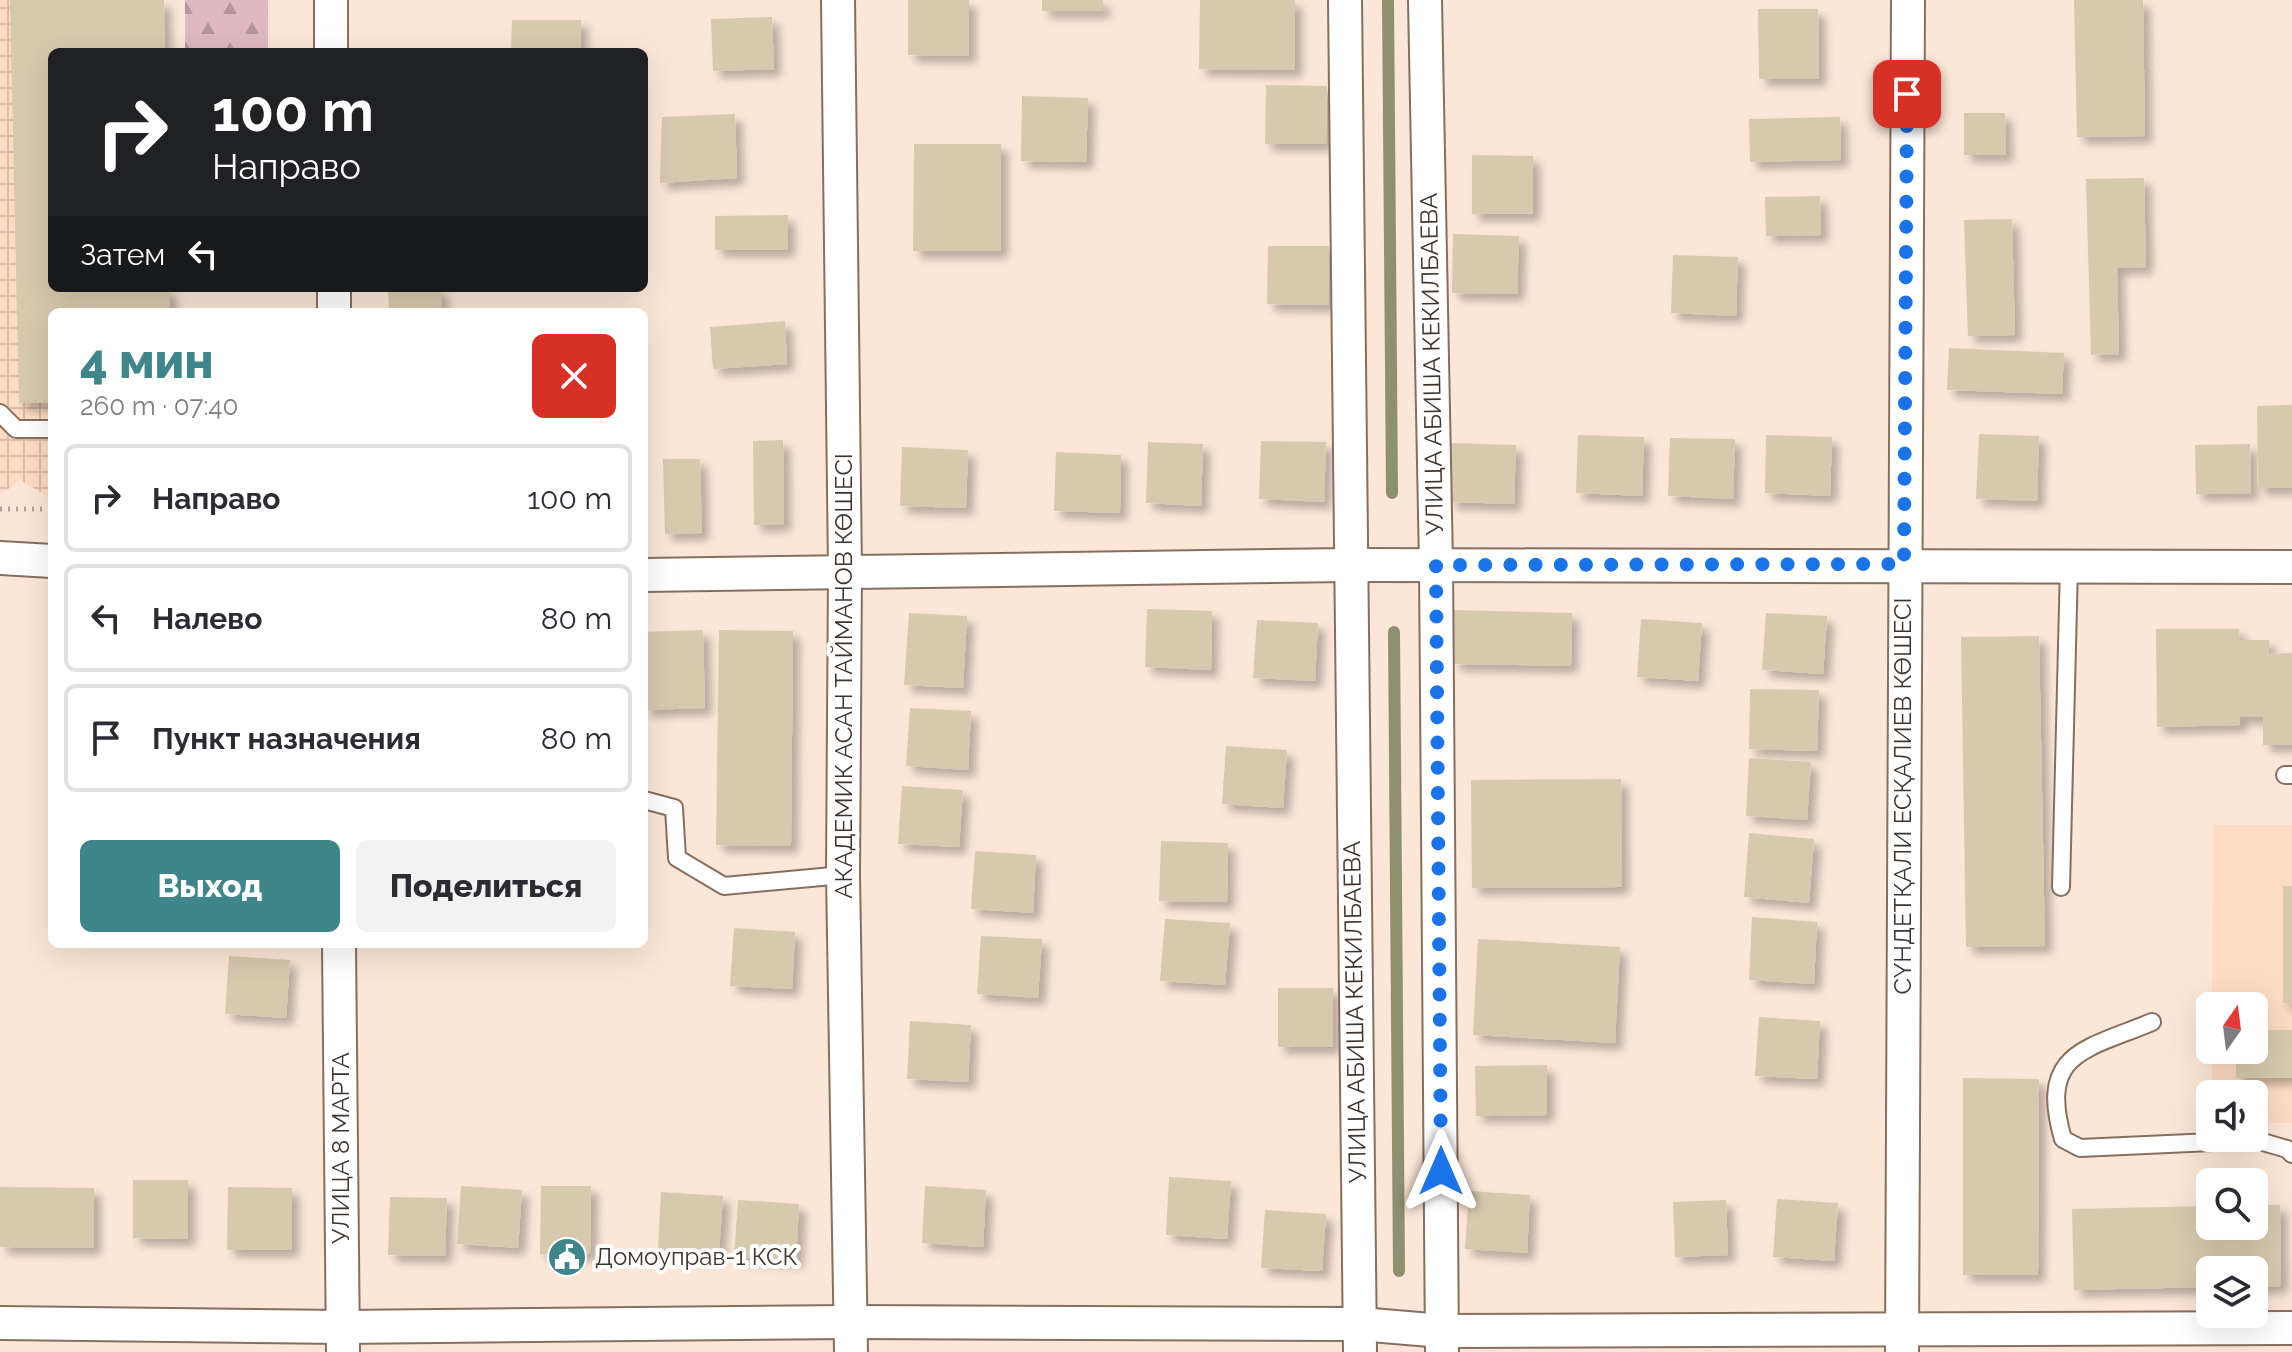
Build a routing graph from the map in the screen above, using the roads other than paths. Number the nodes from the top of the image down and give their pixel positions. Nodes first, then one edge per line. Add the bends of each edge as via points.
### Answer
1 (331, 0) edge
2 (838, 0) edge
3 (1345, 0) edge
4 (1425, 0) edge
5 (1908, 0) edge
6 (331, 48) edge
7 (0, 413) edge
8 (48, 429) edge
9 (0, 558) edge
10 (48, 561) edge
11 (1904, 564) junction
12 (1349, 565) junction
13 (1436, 565) junction
14 (2069, 566) junction
15 (2292, 567) edge
16 (845, 571) junction
17 (648, 575) edge
18 (648, 801) edge
19 (843, 875) junction
20 (2061, 887) dead end
21 (339, 948) edge
22 (2152, 1022) dead end
23 (2292, 1154) edge
24 (0, 1323) edge
25 (2292, 1328) edge
26 (851, 1337) edge
27 (1360, 1338) edge
28 (343, 1339) edge
29 (1902, 1340) edge
30 (1442, 1342) edge

1 - 6 street
2 - 16 street, АКАДЕМИК АСАН ТАЙМАНОВ КӨШЕСІ
3 - 12 street, УЛИЦА АБИША КЕКИЛБАЕВА
4 - 13 street, УЛИЦА АБИША КЕКИЛБАЕВА
5 - 11 street, СҮНДЕТҚАЛИ ЕСҚАЛИЕВ КӨШЕСІ
7 - 8 lane via 16,429
9 - 10 street
11 - 13 street
11 - 14 street
11 - 29 street, СҮНДЕТҚАЛИ ЕСҚАЛИЕВ КӨШЕСІ
12 - 13 street
12 - 16 street
12 - 27 street, УЛИЦА АБИША КЕКИЛБАЕВА
13 - 30 street, УЛИЦА АБИША КЕКИЛБАЕВА
14 - 15 street
14 - 20 lane
16 - 17 street
16 - 19 street, АКАДЕМИК АСАН ТАЙМАНОВ КӨШЕСІ
18 - 19 lane via 674,808 677,858 724,886
19 - 26 street, АКАДЕМИК АСАН ТАЙМАНОВ КӨШЕСІ
21 - 28 street, УЛИЦА 8 МАРТА
22 - 23 lane via 2067,1062 2057,1079 2063,1139 2080,1148 2256,1140
24 - 28 street
25 - 29 street
26 - 27 street
26 - 28 street
27 - 30 street
29 - 30 street

